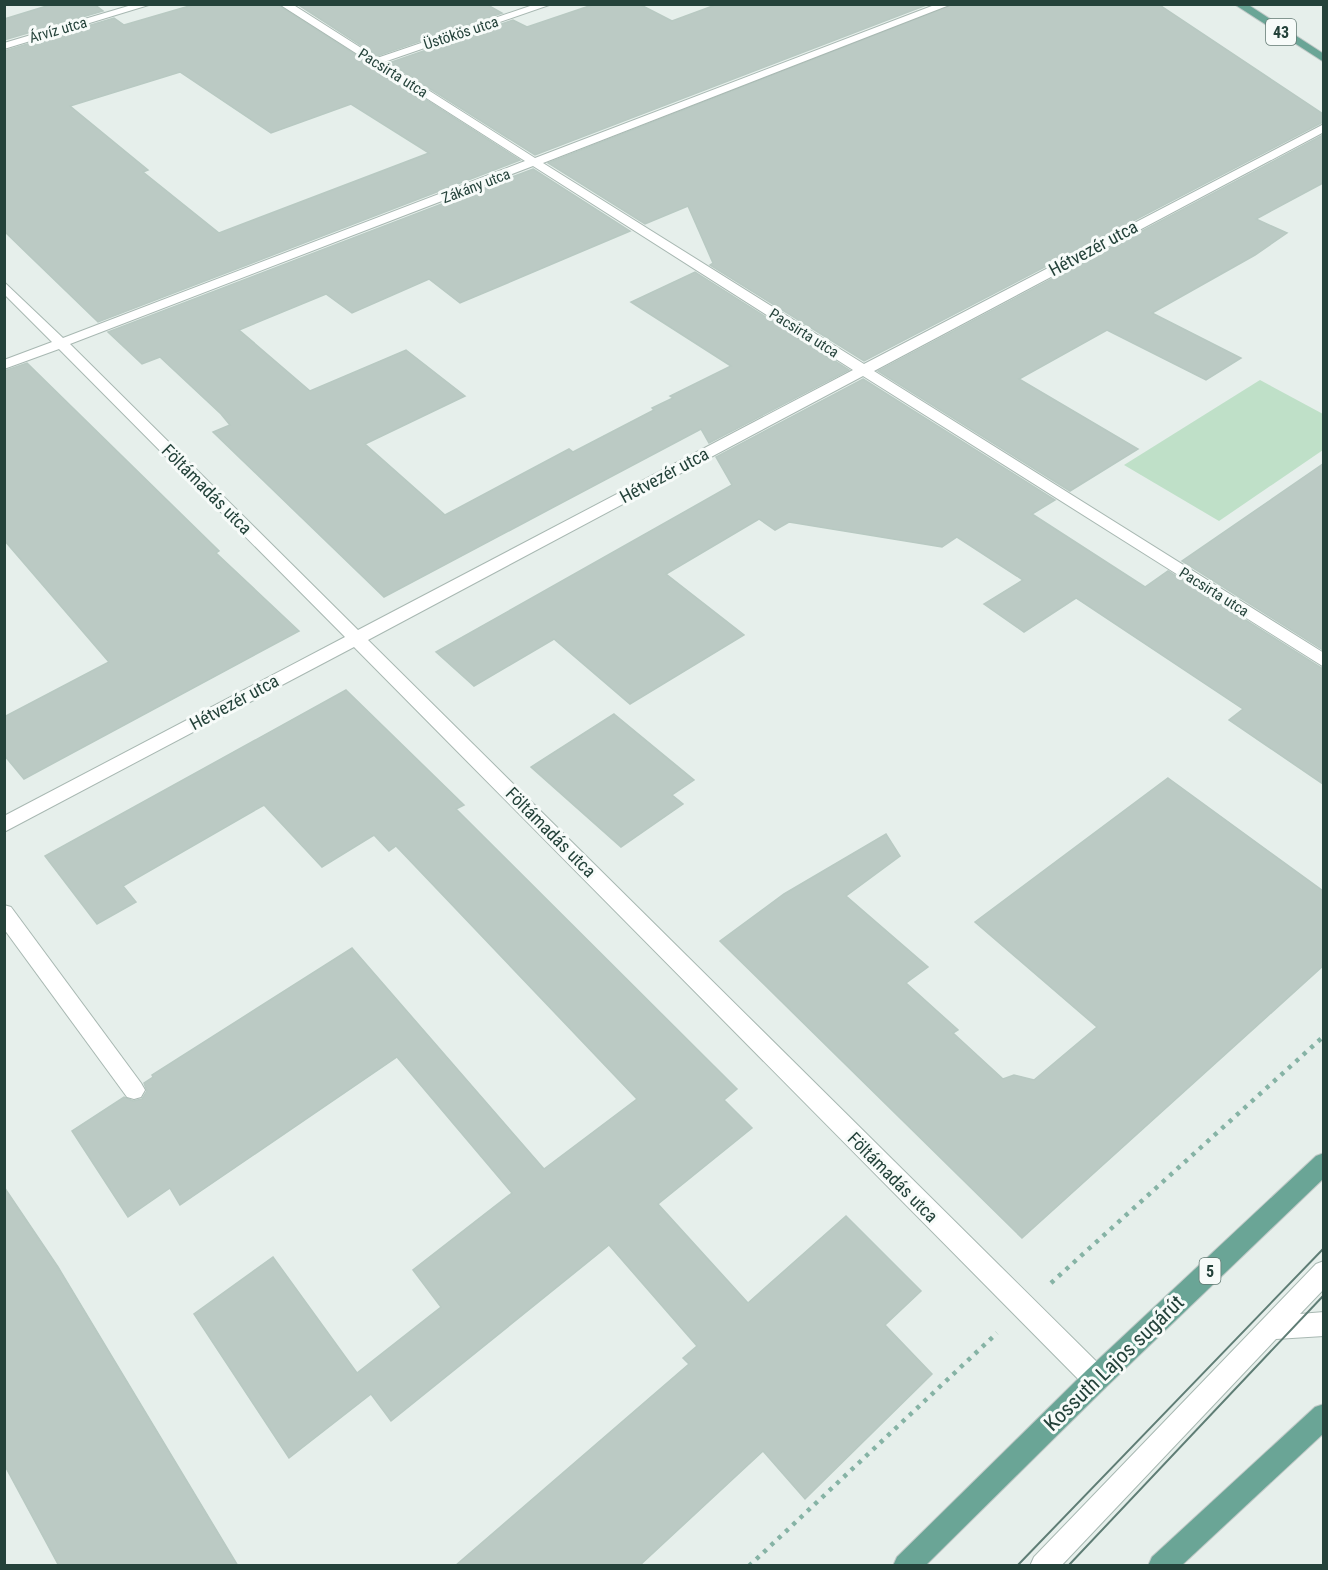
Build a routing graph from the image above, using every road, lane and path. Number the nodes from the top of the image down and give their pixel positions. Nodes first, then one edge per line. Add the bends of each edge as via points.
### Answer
1 (147, 4) edge
2 (284, 4) edge
3 (547, 4) edge
4 (947, 4) edge
5 (1239, 4) edge
6 (4, 46) edge
7 (1323, 59) edge
8 (375, 62) junction
9 (1323, 127) edge
10 (537, 164) junction
11 (4, 286) edge
12 (60, 344) junction
13 (4, 365) edge
14 (862, 370) junction
15 (356, 637) junction
16 (1323, 661) edge
17 (4, 825) edge
18 (4, 913) edge
19 (134, 1089) dead end
20 (1323, 1163) edge
21 (1323, 1272) edge
22 (1323, 1324) edge
23 (1270, 1328) junction
24 (1096, 1379) junction
25 (1323, 1416) edge
26 (906, 1566) edge
27 (1043, 1566) edge
28 (1161, 1566) edge

1 - 6 street, Árvíz utca
2 - 8 street, Pacsirta utca
3 - 8 street, Üstökös utca
4 - 10 street, Zákány utca
5 - 7 main road, 43
8 - 10 street, Pacsirta utca
9 - 14 street, Hétvezér utca
10 - 12 street, Zákány utca
10 - 14 street, Pacsirta utca
11 - 12 street, Föltámadás utca
12 - 13 street, Zákány utca
12 - 15 street, Föltámadás utca
14 - 15 street, Hétvezér utca
14 - 16 street, Pacsirta utca
15 - 17 street, Hétvezér utca
15 - 24 street, Föltámadás utca
18 - 19 street
20 - 24 main road, Kossuth Lajos sugárút / 5
21 - 23 street
22 - 23 street
23 - 27 street
24 - 26 main road, Kossuth Lajos sugárút / 5
25 - 28 main road

